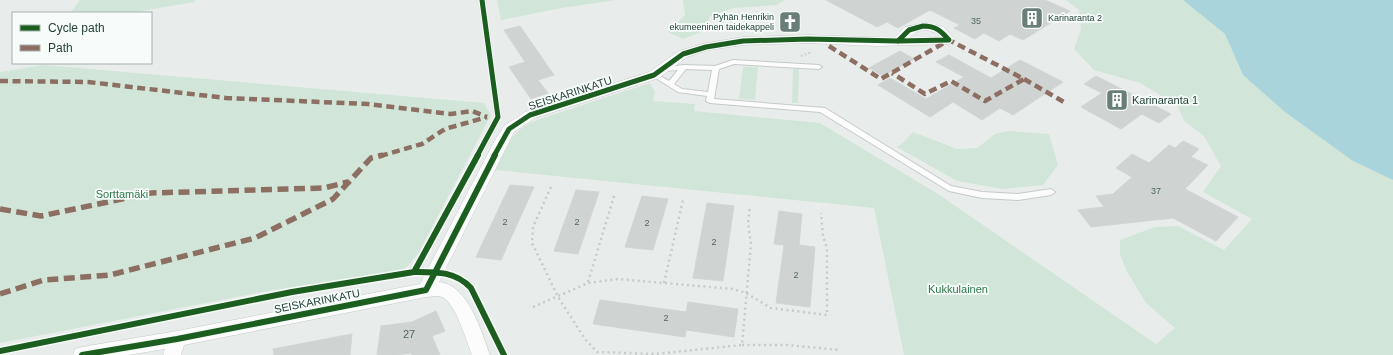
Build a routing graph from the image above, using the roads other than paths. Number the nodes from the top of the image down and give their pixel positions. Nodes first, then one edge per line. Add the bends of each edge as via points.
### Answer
1 (897, 42) dead end
2 (684, 67) junction
3 (819, 67) dead end
4 (716, 68) junction
5 (659, 72) junction
6 (670, 84) junction
7 (711, 94) junction
8 (1051, 192) dead end
9 (426, 290) junction
10 (175, 347) edge
11 (82, 355) edge
12 (481, 355) edge

1 - 5 street, SEISKARINKATU via 743,41 683,54
2 - 4 lane
2 - 5 lane
2 - 6 lane
3 - 4 lane via 733,62
4 - 7 lane
5 - 6 lane
5 - 9 street, SEISKARINKATU via 530,115 509,129 500,142
6 - 7 lane via 680,91
7 - 8 lane via 710,101 822,110 949,188 982,195 1018,197
9 - 10 street, SEISKARINKATU
9 - 12 street via 446,290 452,293 468,321
10 - 11 street, SEISKARINKATU

